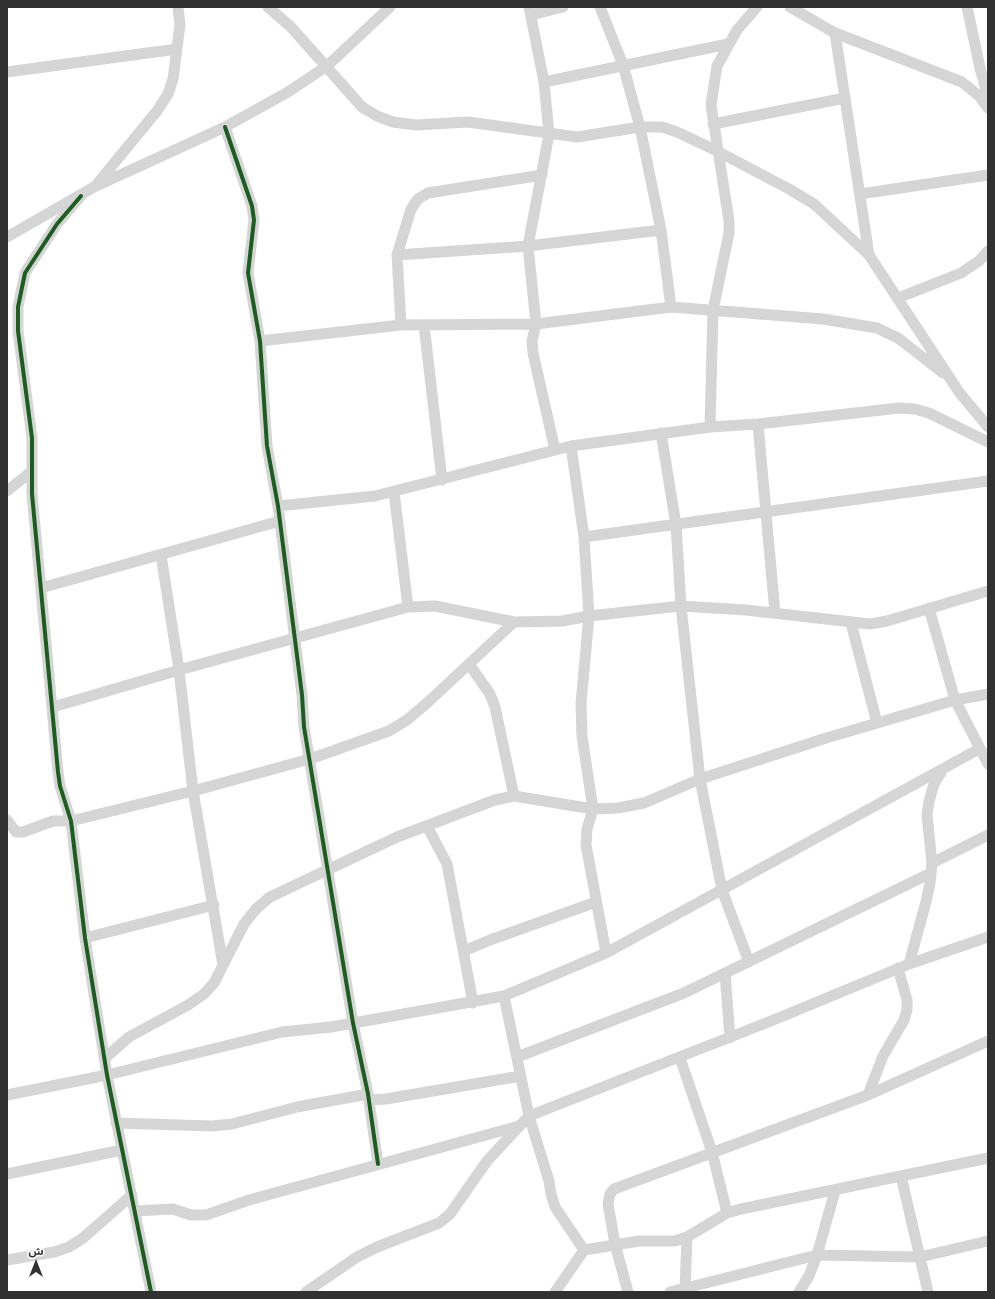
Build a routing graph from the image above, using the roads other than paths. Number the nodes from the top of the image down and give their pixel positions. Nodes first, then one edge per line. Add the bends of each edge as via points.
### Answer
1 (178, 7) edge
2 (268, 7) edge
3 (390, 7) edge
4 (563, 7) edge
5 (600, 7) edge
6 (757, 7) edge
7 (790, 7) edge
8 (967, 7) edge
9 (530, 11) edge
10 (835, 33) junction
11 (728, 44) junction
12 (177, 49) junction
13 (623, 65) junction
14 (327, 66) junction
15 (7, 72) edge
16 (544, 82) junction
17 (988, 97) edge
18 (845, 98) junction
19 (988, 108) edge
20 (712, 124) junction
21 (225, 127) junction
22 (640, 127) junction
23 (549, 134) junction
24 (717, 151) junction
25 (542, 175) junction
26 (988, 175) edge
27 (94, 187) junction
28 (860, 194) junction
29 (81, 196) junction
30 (661, 230) junction
31 (7, 237) edge
32 (528, 246) junction
33 (988, 251) edge
34 (397, 256) junction
35 (869, 256) junction
36 (898, 298) junction
37 (671, 307) junction
38 (712, 310) junction
39 (536, 324) junction
40 (401, 325) junction
41 (424, 325) junction
42 (260, 341) junction
43 (950, 378) junction
44 (758, 424) junction
45 (710, 427) junction
46 (988, 427) edge
47 (661, 433) junction
48 (988, 442) edge
49 (571, 446) junction
50 (555, 450) junction
51 (32, 471) junction
52 (442, 480) junction
53 (988, 481) edge
54 (7, 491) edge
55 (394, 492) junction
56 (278, 506) junction
57 (766, 513) junction
58 (280, 521) junction
59 (676, 525) junction
60 (584, 537) junction
61 (161, 555) junction
62 (41, 588) junction
63 (988, 590) edge
64 (681, 606) junction
65 (408, 607) junction
66 (929, 608) junction
67 (775, 613) junction
68 (589, 616) junction
69 (514, 622) junction
70 (852, 623) junction
71 (295, 639) junction
72 (469, 664) junction
73 (179, 670) junction
74 (988, 694) edge
75 (955, 700) junction
76 (53, 707) junction
77 (877, 723) junction
78 (979, 749) junction
79 (310, 759) junction
80 (988, 764) edge
81 (943, 768) junction
82 (700, 779) junction
83 (194, 791) junction
84 (514, 796) junction
85 (592, 809) junction
86 (7, 820) edge
87 (71, 821) junction
88 (427, 826) junction
89 (988, 835) edge
90 (931, 868) junction
91 (327, 870) junction
92 (722, 890) junction
93 (596, 902) junction
94 (214, 905) junction
95 (988, 937) edge
96 (85, 938) junction
97 (464, 951) junction
98 (606, 953) junction
99 (749, 962) junction
100 (224, 965) junction
101 (903, 966) junction
102 (725, 973) junction
103 (504, 996) junction
104 (473, 1003) junction
105 (353, 1023) junction
106 (730, 1038) junction
107 (988, 1041) edge
108 (517, 1057) junction
109 (105, 1058) junction
110 (680, 1058) junction
111 (107, 1075) junction
112 (521, 1076) junction
113 (7, 1095) edge
114 (868, 1095) junction
115 (368, 1097) junction
116 (529, 1116) junction
117 (116, 1123) junction
118 (519, 1126) junction
119 (122, 1150) junction
120 (712, 1152) junction
121 (988, 1158) edge
122 (378, 1164) junction
123 (7, 1174) edge
124 (901, 1176) junction
125 (835, 1191) junction
126 (132, 1195) junction
127 (135, 1212) junction
128 (727, 1213) junction
129 (687, 1237) junction
130 (988, 1240) edge
131 (615, 1244) junction
132 (584, 1250) junction
133 (816, 1255) junction
134 (920, 1257) junction
135 (7, 1260) edge
136 (684, 1290) edge
137 (151, 1292) edge
138 (306, 1292) edge
139 (555, 1292) edge
140 (628, 1292) edge
141 (670, 1292) edge
142 (799, 1292) edge
143 (928, 1292) edge

1 - 12 street via 180,25
2 - 14 street via 291,26
3 - 14 street
4 - 9 street
5 - 13 street
6 - 11 street via 745,19
7 - 10 street
8 - 17 street
9 - 16 street
10 - 18 street
10 - 19 street via 962,82 979,96
11 - 13 street
11 - 20 street via 714,81
12 - 15 street
12 - 27 street via 168,94 157,112
13 - 16 street
13 - 22 street
14 - 21 street via 288,92
14 - 23 street via 362,106 377,116 393,122 416,125 468,122
16 - 23 street
18 - 20 street
18 - 28 street
20 - 24 street
21 - 27 street
21 - 42 street via 252,206 254,220 248,273
22 - 23 street via 577,137
22 - 24 street via 662,127
22 - 30 street
23 - 25 street
24 - 35 street via 814,204
24 - 38 street via 729,233
25 - 32 street
25 - 34 street via 428,193 418,199 411,209
26 - 28 street
27 - 29 street
28 - 35 street
29 - 31 street
29 - 51 street via 57,224 25,273 20,291 18,331 32,438
30 - 32 street
30 - 37 street
32 - 34 street
32 - 39 street
33 - 36 street via 979,261 961,273
34 - 40 street
35 - 36 street
36 - 43 street
37 - 38 street
37 - 39 street
38 - 43 street via 823,319 877,328 898,338
38 - 45 street
39 - 41 street
39 - 50 street via 532,353
40 - 41 street
40 - 42 street
41 - 52 street
42 - 56 street via 264,424
43 - 46 street
44 - 45 street
44 - 48 street via 899,408 915,409 929,413
44 - 57 street
45 - 47 street
47 - 49 street
47 - 59 street
49 - 50 street
49 - 60 street
50 - 52 street
51 - 54 street
51 - 62 street
52 - 55 street
53 - 57 street
55 - 56 street
55 - 65 street
56 - 58 street
57 - 59 street
57 - 67 street
58 - 61 street
58 - 71 street
59 - 60 street
59 - 64 street
60 - 68 street
61 - 62 street
61 - 73 street
62 - 76 street
63 - 66 street
64 - 67 street
64 - 68 street
64 - 82 street
65 - 69 street via 435,606
65 - 71 street
66 - 70 street via 887,622
66 - 75 street
67 - 70 street
68 - 69 street
68 - 85 street via 581,703 582,736
69 - 72 street
70 - 77 street
71 - 73 street
71 - 79 street
72 - 79 street via 407,720 389,730
72 - 84 street via 490,694 495,707
73 - 76 street
73 - 83 street
74 - 75 street
75 - 77 street
75 - 78 street
76 - 87 street via 60,786
77 - 82 street
78 - 80 street
78 - 81 street
79 - 83 street
79 - 91 street
81 - 90 street via 934,784 927,814
81 - 92 street
82 - 85 street via 644,803
82 - 92 street
83 - 87 street
83 - 94 street
84 - 85 street
84 - 88 street via 495,800
85 - 93 street via 586,845
86 - 87 street via 16,832 53,821
87 - 96 street
88 - 91 street via 397,837
88 - 97 street via 447,864
89 - 90 street
90 - 99 street
90 - 101 street via 926,902
91 - 100 street via 270,897 256,909 244,924
91 - 105 street
92 - 98 street
92 - 99 street
93 - 97 street
93 - 98 street
94 - 96 street
94 - 100 street
95 - 101 street
96 - 109 street
97 - 104 street
98 - 103 street
99 - 102 street
100 - 109 street via 204,994 128,1037
101 - 106 street
101 - 114 street via 907,1010 883,1056
102 - 106 street
102 - 108 street via 684,993
103 - 104 street
103 - 108 street
104 - 105 street
105 - 111 street via 282,1032
105 - 115 street
106 - 110 street
107 - 114 street
108 - 112 street
109 - 111 street
110 - 116 street
110 - 120 street
111 - 113 street
111 - 117 street
112 - 115 street via 386,1099
112 - 116 street
114 - 120 street
115 - 117 street via 297,1107 232,1124 212,1126
115 - 122 street
116 - 118 street
116 - 132 street via 555,1206
117 - 119 street
118 - 122 street
118 - 138 street via 484,1165 450,1214 439,1224 357,1257
119 - 123 street
119 - 126 street
120 - 128 street
120 - 131 street via 614,1189 608,1204
121 - 124 street
122 - 127 street via 249,1200 206,1215 173,1209
124 - 125 street
124 - 134 street
125 - 128 street
125 - 133 street
126 - 127 street
126 - 135 street via 69,1247
127 - 137 street
128 - 129 street
129 - 131 street via 675,1241 651,1240
129 - 136 street
130 - 134 street
131 - 132 street
131 - 140 street
132 - 139 street
133 - 134 street
133 - 136 street
133 - 142 street via 809,1276
134 - 143 street
136 - 141 street

